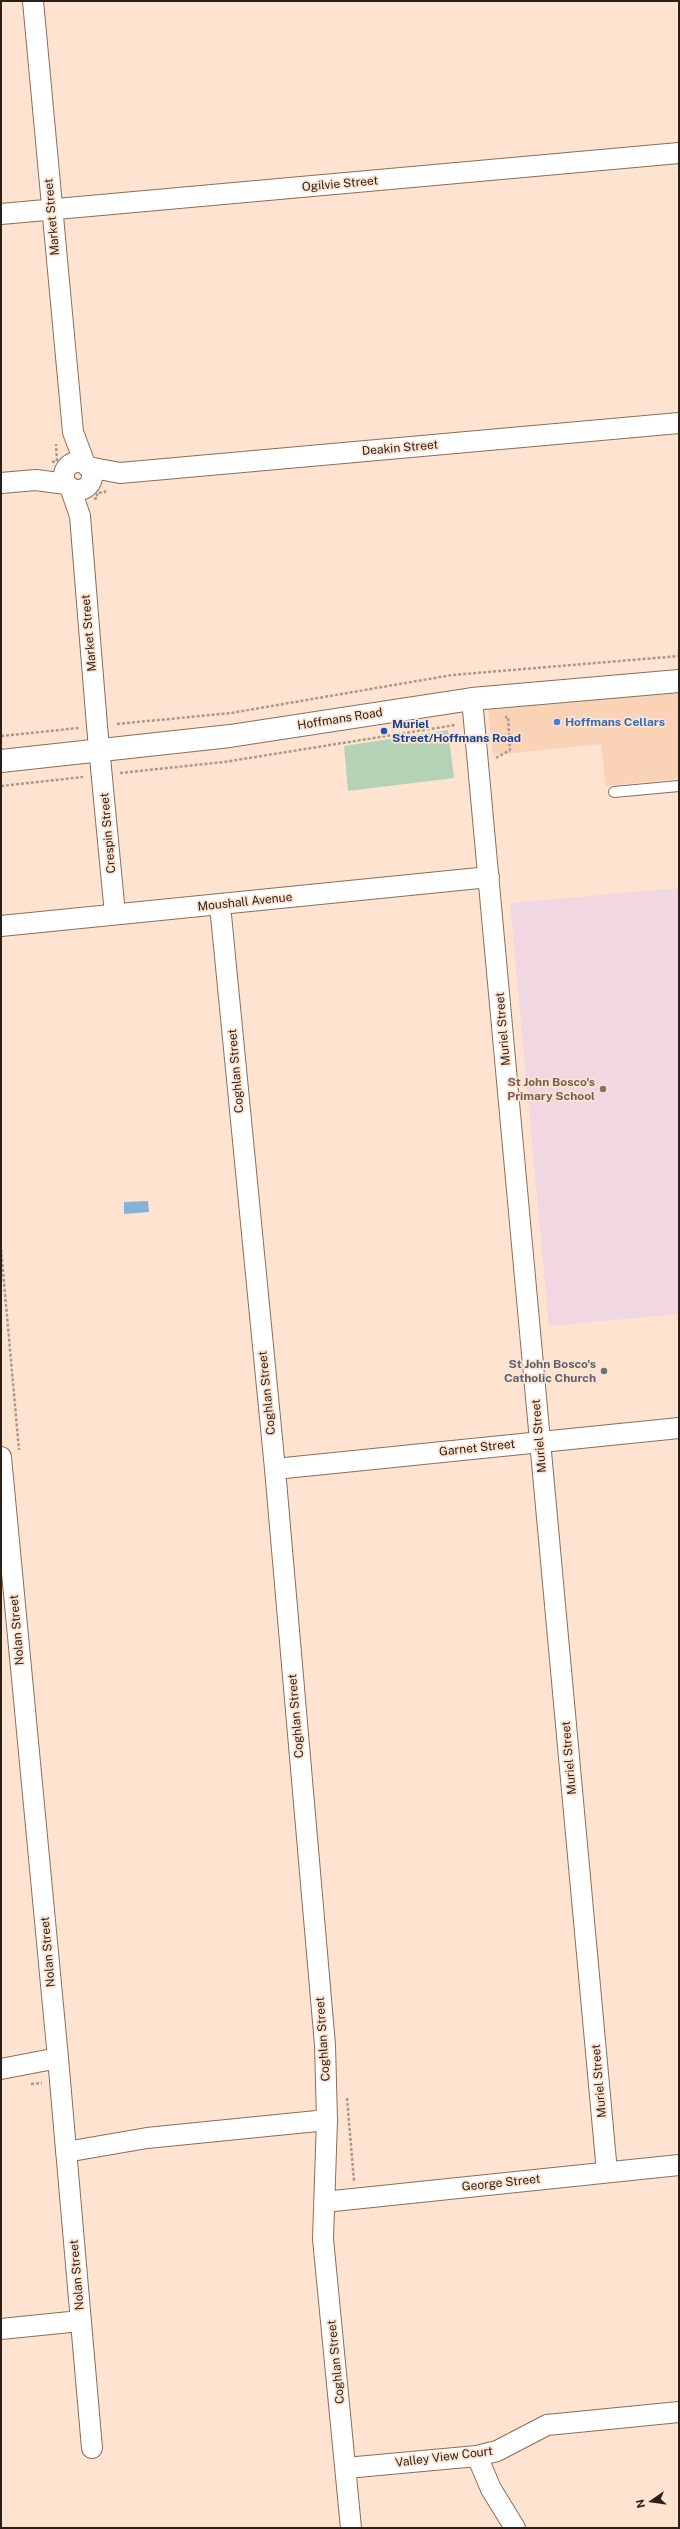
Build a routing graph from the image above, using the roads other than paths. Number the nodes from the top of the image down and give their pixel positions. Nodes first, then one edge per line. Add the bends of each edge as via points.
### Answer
1 (33, 1) edge
2 (679, 153) edge
3 (51, 210) junction
4 (1, 214) edge
5 (679, 423) edge
6 (77, 476) junction
7 (1, 483) edge
8 (679, 681) edge
9 (472, 699) junction
10 (100, 751) junction
11 (1, 761) edge
12 (679, 786) edge
13 (614, 792) dead end
14 (488, 877) junction
15 (220, 905) junction
16 (115, 914) junction
17 (1, 926) edge
18 (679, 1428) edge
19 (540, 1442) junction
20 (1, 1457) edge
21 (275, 1469) junction
22 (1, 2070) edge
23 (54, 2072) junction
24 (327, 2120) junction
25 (65, 2145) junction
26 (679, 2165) edge
27 (607, 2172) junction
28 (324, 2202) junction
29 (80, 2321) junction
30 (1, 2329) edge
31 (679, 2412) edge
32 (92, 2448) dead end
33 (478, 2456) junction
34 (346, 2468) junction
35 (351, 2528) edge
36 (515, 2528) edge

1 - 3 street, Market Street
2 - 3 street, Ogilvie Street
3 - 4 street, Ogilvie Street
3 - 6 street, Market Street
5 - 6 street, Deakin Street
6 - 7 street
6 - 10 street, Market Street
8 - 9 main road, Hoffmans Road
9 - 10 main road, Hoffmans Road via 230,736
9 - 14 street, Muriel Street
10 - 11 main road, Hoffmans Road
10 - 16 street, Crespin Street
12 - 13 lane
14 - 15 street, Moushall Avenue
14 - 19 street, Muriel Street
15 - 16 street, Moushall Avenue
15 - 21 street, Coghlan Street
16 - 17 street, Moushall Avenue
18 - 19 street, Garnet Street
19 - 21 street, Garnet Street
19 - 27 street, Muriel Street
20 - 23 street, Nolan Street
21 - 24 street, Coghlan Street via 325,2046
22 - 23 street
23 - 25 street, Nolan Street
24 - 25 street
24 - 28 street, Coghlan Street
25 - 29 street, Nolan Street
26 - 27 street, George Street
27 - 28 street, George Street
28 - 34 street, Coghlan Street via 324,2239
29 - 30 street
29 - 32 street, Nolan Street
31 - 33 street, Valley View Court via 548,2426 497,2451
33 - 34 street, Valley View Court
33 - 36 street via 491,2489
34 - 35 street, Coghlan Street

